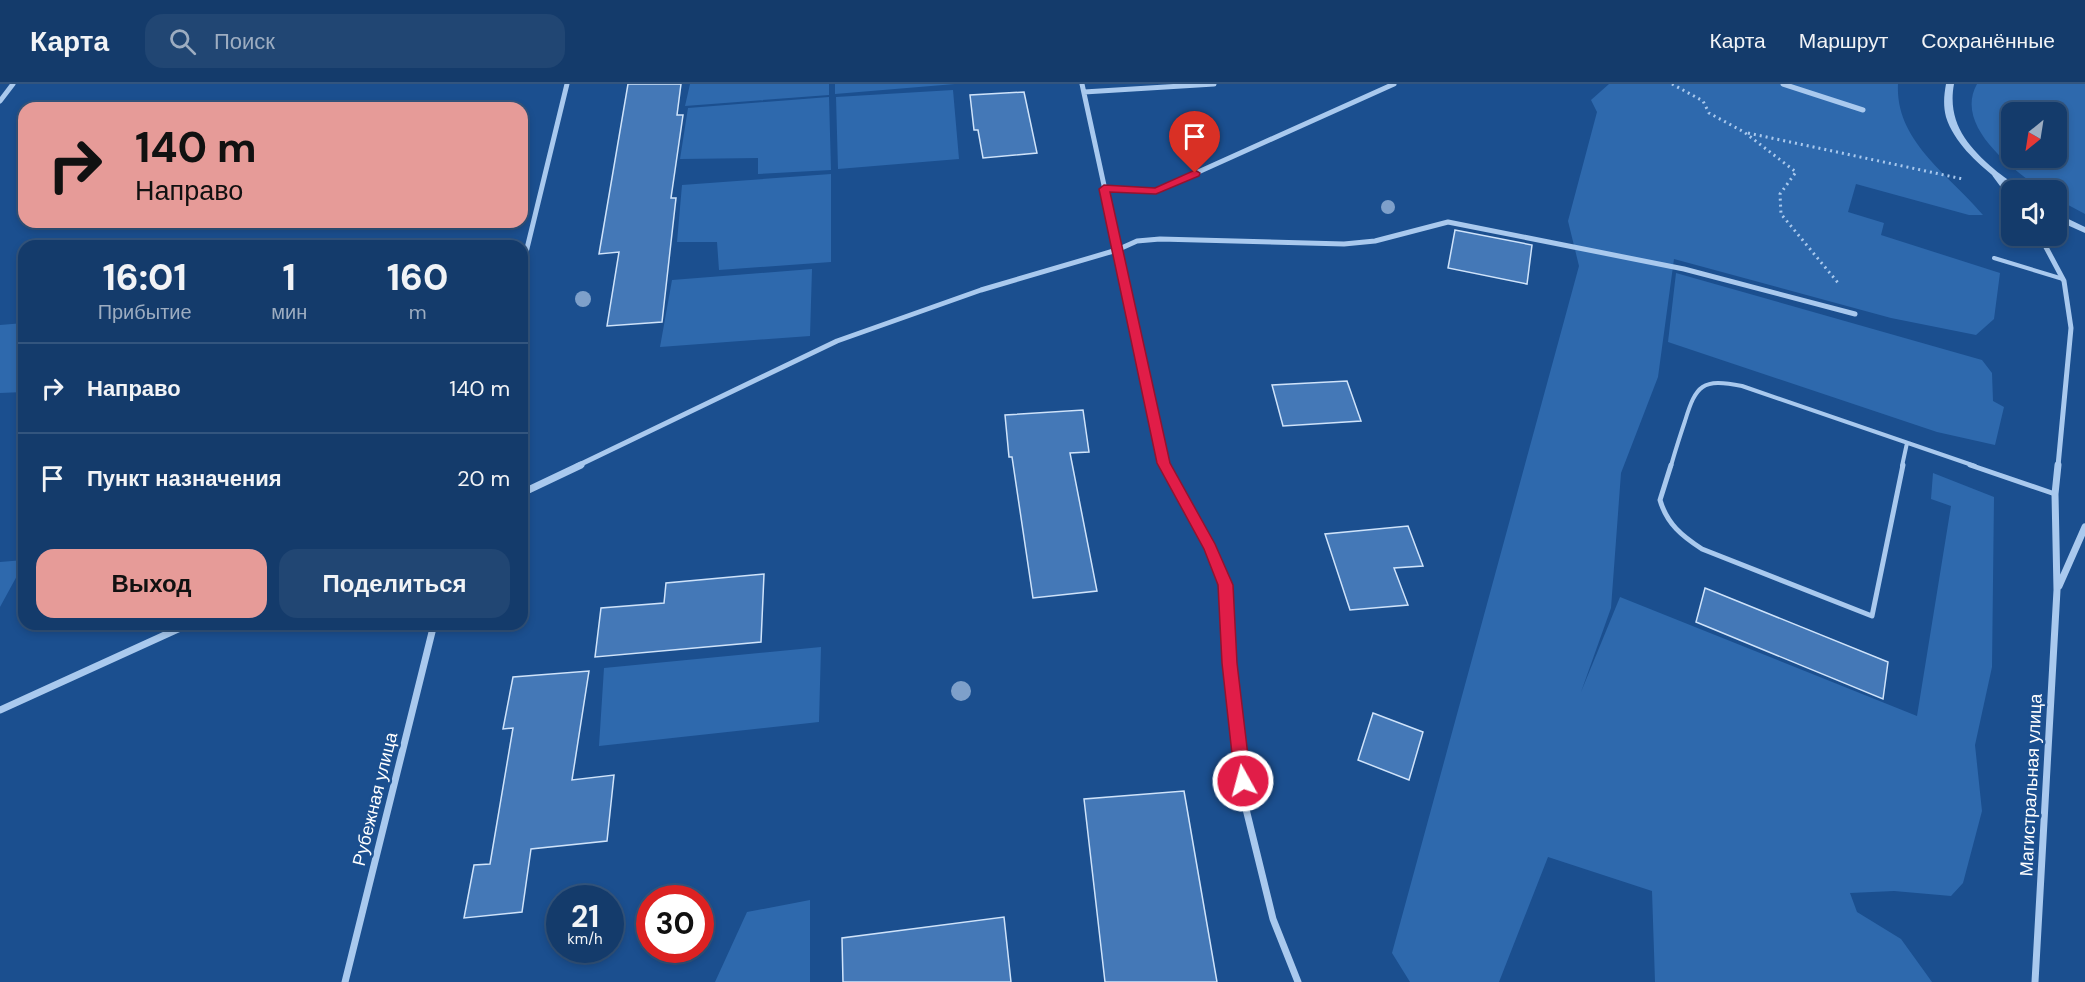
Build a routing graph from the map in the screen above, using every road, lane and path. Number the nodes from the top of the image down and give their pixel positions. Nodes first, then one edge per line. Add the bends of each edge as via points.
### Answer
1 (13, 84) edge
2 (567, 84) edge
3 (1082, 84) edge
4 (1214, 84) edge
5 (1394, 84) edge
6 (1672, 84) edge
7 (1783, 84) edge
8 (1950, 84) edge
9 (1084, 92) junction
10 (0, 101) edge
11 (1863, 110) dead end
12 (1744, 132) junction
13 (1993, 172) junction
14 (1965, 180) dead end
15 (2003, 180) edge
16 (2001, 183) edge
17 (1104, 189) junction
18 (2067, 221) edge
19 (2085, 230) edge
20 (528, 244) edge
21 (2046, 246) edge
22 (1117, 250) junction
23 (1994, 258) dead end
24 (2063, 279) junction
25 (1844, 290) dead end
26 (1855, 314) dead end
27 (1906, 443) junction
28 (528, 490) edge
29 (2055, 494) junction
30 (2085, 527) edge
31 (2057, 590) junction
32 (176, 630) edge
33 (433, 630) edge
34 (0, 710) edge
35 (345, 982) edge
36 (1298, 982) edge
37 (2035, 982) edge

1 - 10 street
2 - 20 street
3 - 9 street
4 - 9 street
5 - 17 street via 1156,191
6 - 12 path via 1703,101 1709,113
7 - 11 street
8 - 13 street via 1947,100 1955,128
9 - 17 street
12 - 14 path
12 - 25 path via 1796,172 1780,194 1781,214
13 - 15 street
13 - 16 street
17 - 22 street
18 - 19 street
21 - 24 street, Магистральная улица
22 - 26 street via 1129,241 1144,238 1363,243 1396,238 1448,222 1684,269
22 - 28 street via 981,290 837,341
22 - 36 street via 1163,463 1226,585 1229,663 1245,805 1273,919
23 - 24 lane
24 - 29 street, Магистральная улица via 2071,328 2070,358
27 - 27 lane via 1872,616 1702,549 1686,539 1663,514 1660,500 1693,395 1710,383 1742,386
27 - 29 lane
29 - 31 street, Магистральная улица
30 - 31 street
31 - 37 street, Магистральная улица
32 - 34 street
33 - 35 street, Рубежная улица

